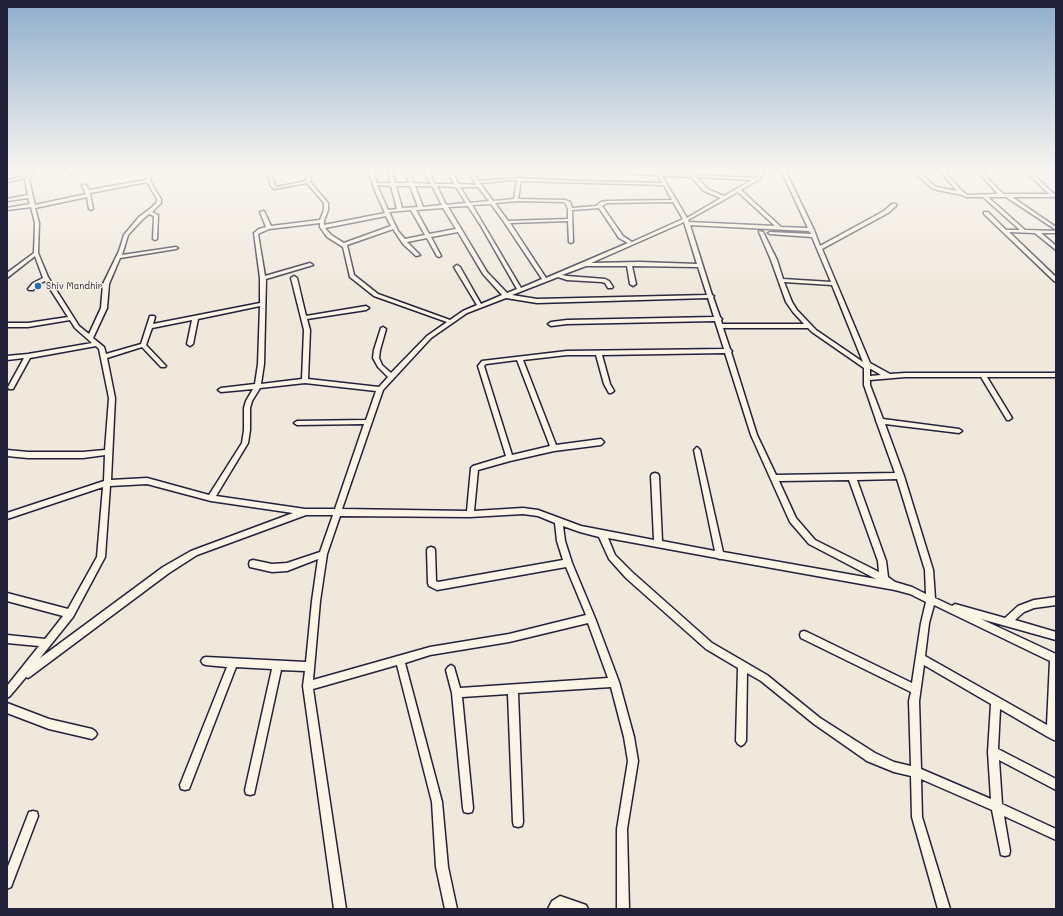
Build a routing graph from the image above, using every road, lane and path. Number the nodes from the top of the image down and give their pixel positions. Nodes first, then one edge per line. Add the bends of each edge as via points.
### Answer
1 (35, 215) edge
2 (145, 215) edge
3 (155, 215) edge
4 (263, 215) edge
5 (324, 215) edge
6 (376, 215) edge
7 (389, 215) edge
8 (416, 215) edge
9 (450, 215) edge
10 (475, 215) edge
11 (501, 215) edge
12 (570, 215) edge
13 (606, 215) edge
14 (683, 215) edge
15 (697, 215) edge
16 (765, 215) edge
17 (804, 215) edge
18 (880, 215) edge
19 (988, 215) edge
20 (1005, 215) edge
21 (1034, 215) edge
22 (570, 220) junction
23 (322, 221) junction
24 (687, 221) junction
25 (507, 222) junction
26 (322, 227) junction
27 (394, 227) junction
28 (269, 228) junction
29 (708, 228) dead end
30 (779, 228) junction
31 (459, 230) junction
32 (1056, 230) edge
33 (1007, 231) junction
34 (761, 232) junction
35 (1025, 232) junction
36 (1037, 232) junction
37 (813, 233) junction
38 (428, 236) junction
39 (155, 239) dead end
40 (404, 241) junction
41 (572, 242) dead end
42 (343, 244) junction
43 (633, 244) junction
44 (176, 248) dead end
45 (820, 248) junction
46 (1056, 249) edge
47 (36, 253) junction
48 (418, 255) dead end
49 (440, 256) dead end
50 (118, 257) junction
51 (310, 264) dead end
52 (629, 264) junction
53 (583, 265) junction
54 (701, 266) junction
55 (457, 267) dead end
56 (1049, 274) junction
57 (1056, 274) edge
58 (557, 275) junction
59 (7, 276) edge
60 (263, 278) junction
61 (294, 278) dead end
62 (46, 279) junction
63 (545, 280) junction
64 (781, 280) junction
65 (1056, 280) edge
66 (633, 284) dead end
67 (833, 284) junction
68 (610, 287) dead end
69 (31, 289) dead end
70 (520, 290) junction
71 (506, 296) junction
72 (711, 296) junction
73 (263, 304) junction
74 (479, 305) junction
75 (366, 308) dead end
76 (152, 317) dead end
77 (71, 318) junction
78 (195, 318) junction
79 (304, 318) junction
80 (719, 319) junction
81 (452, 322) junction
82 (551, 324) dead end
83 (150, 326) junction
84 (721, 326) junction
85 (808, 326) junction
86 (8, 327) edge
87 (382, 329) dead end
88 (90, 339) junction
89 (96, 344) junction
90 (190, 344) dead end
91 (143, 345) junction
92 (729, 351) junction
93 (599, 353) junction
94 (28, 356) junction
95 (7, 358) edge
96 (104, 358) junction
97 (519, 358) junction
98 (163, 366) dead end
99 (868, 366) junction
100 (983, 375) junction
101 (1056, 375) edge
102 (888, 376) junction
103 (392, 377) junction
104 (868, 378) junction
105 (305, 381) junction
106 (258, 386) junction
107 (11, 387) dead end
108 (380, 389) junction
109 (221, 390) dead end
110 (611, 391) dead end
111 (1009, 418) dead end
112 (879, 421) junction
113 (368, 422) junction
114 (297, 423) dead end
115 (959, 431) dead end
116 (602, 442) dead end
117 (554, 448) junction
118 (697, 450) dead end
119 (109, 452) junction
120 (7, 453) edge
121 (510, 458) junction
122 (656, 476) dead end
123 (900, 476) junction
124 (852, 477) junction
125 (774, 478) junction
126 (107, 483) junction
127 (211, 498) junction
128 (305, 512) junction
129 (337, 513) junction
130 (470, 514) junction
131 (7, 516) edge
132 (559, 522) junction
133 (602, 534) junction
134 (658, 544) junction
135 (431, 550) dead end
136 (323, 554) junction
137 (720, 556) junction
138 (568, 563) junction
139 (253, 564) dead end
140 (884, 579) junction
141 (894, 586) junction
142 (7, 597) edge
143 (931, 599) junction
144 (1056, 601) edge
145 (943, 605) junction
146 (70, 614) junction
147 (591, 618) junction
148 (1008, 621) junction
149 (804, 635) dead end
150 (1056, 636) edge
151 (7, 639) edge
152 (47, 643) junction
153 (920, 658) junction
154 (1055, 659) edge
155 (400, 660) junction
156 (206, 662) dead end
157 (233, 663) junction
158 (277, 665) junction
159 (742, 666) junction
160 (310, 667) junction
161 (451, 670) dead end
162 (20, 678) junction
163 (614, 682) junction
164 (308, 686) junction
165 (513, 690) junction
166 (916, 690) junction
167 (7, 693) edge
168 (457, 693) junction
169 (996, 702) junction
170 (7, 708) edge
171 (92, 734) dead end
172 (1054, 735) edge
173 (741, 741) dead end
174 (994, 752) junction
175 (916, 772) junction
176 (185, 785) dead end
177 (1056, 785) edge
178 (250, 790) dead end
179 (997, 807) junction
180 (468, 808) dead end
181 (33, 816) dead end
182 (518, 822) dead end
183 (1056, 836) edge
184 (1005, 851) dead end
185 (7, 883) edge
186 (340, 909) edge
187 (451, 909) edge
188 (554, 909) edge
189 (582, 909) edge
190 (623, 909) edge
191 (944, 909) edge

1 - 47 street
2 - 50 street via 126,235
3 - 39 street
4 - 28 street
5 - 23 street
6 - 26 street
7 - 27 street
8 - 38 street
9 - 31 street
10 - 70 street
11 - 25 street
12 - 22 street
13 - 43 street via 621,237
14 - 24 street
15 - 24 street
16 - 30 street
17 - 37 street
18 - 45 street
19 - 33 street
20 - 35 street
21 - 32 street
22 - 25 street
22 - 41 street
23 - 26 street
23 - 28 street
24 - 30 street
24 - 43 street
24 - 54 street
25 - 63 street
26 - 42 street via 329,236
27 - 40 street
27 - 42 street
28 - 60 street via 256,233
29 - 34 street
30 - 37 street
31 - 38 street
31 - 71 street via 485,273
32 - 36 street
33 - 35 street
33 - 56 street
34 - 37 street
34 - 64 street
35 - 36 street
36 - 46 street
37 - 45 street
38 - 40 street
38 - 49 street
40 - 48 street
42 - 81 street via 352,276 376,295
43 - 53 street
44 - 50 street
45 - 67 street
47 - 59 street
47 - 62 street
50 - 88 street via 106,284 104,308
51 - 60 street
52 - 53 street
52 - 54 street
52 - 66 street
53 - 58 street
54 - 72 street
55 - 74 street
56 - 57 street
56 - 65 street
58 - 63 street
58 - 68 street via 603,280
60 - 73 street
61 - 79 street
62 - 69 street
62 - 77 street
63 - 70 street
64 - 67 street
64 - 85 street via 789,302
67 - 99 street
70 - 71 street
71 - 72 street via 537,301
71 - 74 street
72 - 80 street
73 - 78 street
73 - 106 street
74 - 81 street
75 - 79 street
76 - 83 street
77 - 86 street
77 - 88 street
78 - 83 street
78 - 90 street
79 - 105 street via 307,330
80 - 82 street
80 - 84 street
81 - 103 street via 429,337
83 - 91 street
84 - 85 street
84 - 92 street
85 - 99 street
87 - 103 street via 376,358 380,366
88 - 89 street
89 - 94 street
89 - 96 street via 102,348
91 - 96 street
91 - 98 street
92 - 93 street
92 - 125 street via 754,435
93 - 97 street
93 - 110 street
94 - 95 street
94 - 107 street
96 - 119 street via 112,398
97 - 117 street
97 - 121 street via 484,362 481,366
99 - 102 street
99 - 104 street
100 - 101 street
100 - 102 street
100 - 111 street
102 - 104 street
103 - 108 street
104 - 112 street via 867,385
105 - 106 street
105 - 108 street
106 - 109 street
106 - 127 street via 247,408 245,443
108 - 113 street
112 - 115 street
112 - 123 street
113 - 114 street
113 - 129 street
116 - 117 street
117 - 121 street
118 - 137 street
119 - 120 street via 83,455
119 - 126 street
121 - 130 street via 474,470
122 - 134 street
123 - 124 street
123 - 143 street via 929,570
124 - 125 street
124 - 140 street via 882,561
125 - 140 street via 793,520 812,542
126 - 127 street via 147,481
126 - 131 street
126 - 146 street via 101,557
127 - 128 street
128 - 129 street
128 - 162 street via 194,553 166,570
129 - 130 street
129 - 136 street
130 - 132 street via 523,510
132 - 133 street
132 - 138 street via 561,542
133 - 134 street
133 - 159 street via 612,557 629,575 709,646
134 - 137 street
135 - 138 street via 432,583 437,586
136 - 139 street via 287,567 272,568
136 - 160 street
137 - 141 street
138 - 147 street
140 - 141 street
141 - 143 street
142 - 146 street
143 - 145 street
143 - 153 street
144 - 148 street via 1021,609
145 - 148 street
145 - 154 street
146 - 152 street
147 - 155 street via 509,638 430,651
147 - 163 street
148 - 150 street
149 - 166 street
151 - 152 street
152 - 162 street
153 - 166 street
153 - 169 street
154 - 172 street
155 - 164 street
155 - 187 street via 437,802 442,866
156 - 157 street
157 - 158 street
157 - 176 street
158 - 160 street
158 - 178 street
159 - 173 street
159 - 175 street via 764,678 817,721 871,757 894,767
160 - 164 street
161 - 168 street
162 - 167 street
163 - 165 street
163 - 190 street via 633,761 622,829
164 - 186 street
165 - 168 street
165 - 182 street
166 - 175 street
168 - 180 street
169 - 172 street
169 - 174 street
170 - 171 street via 49,724
174 - 177 street
174 - 179 street
175 - 179 street
175 - 191 street via 917,817
179 - 183 street
179 - 184 street
181 - 185 street
188 - 189 street via 560,902

